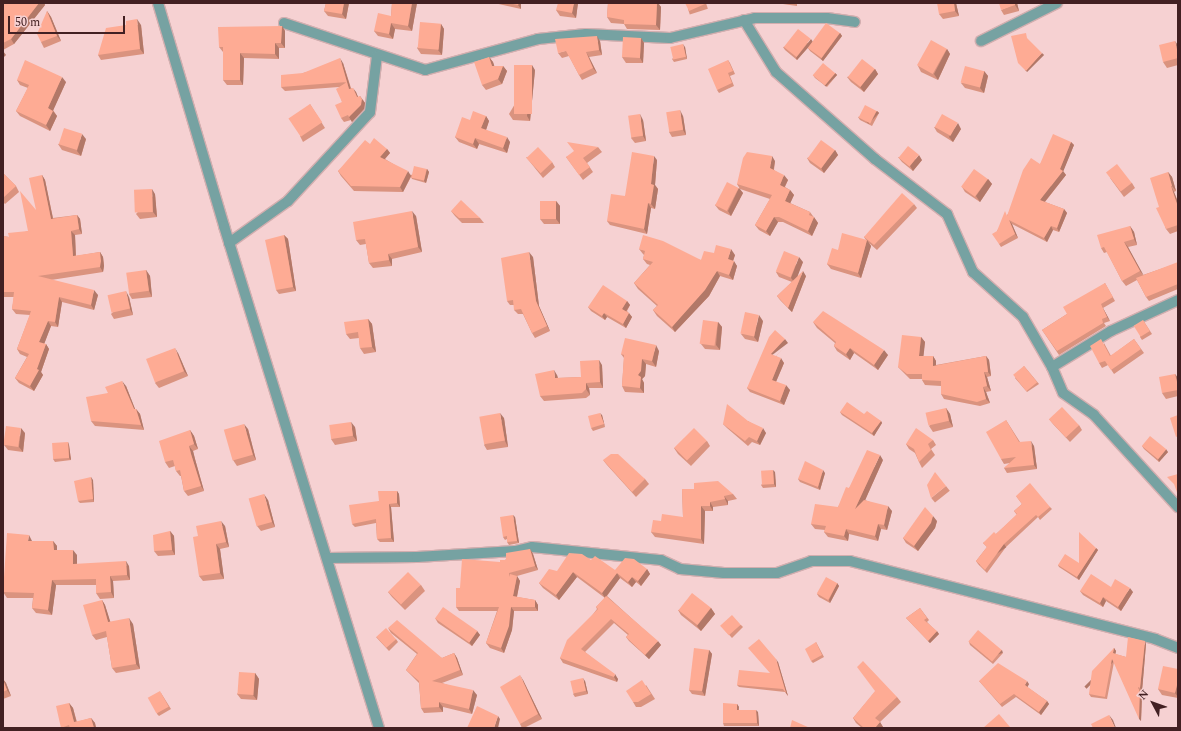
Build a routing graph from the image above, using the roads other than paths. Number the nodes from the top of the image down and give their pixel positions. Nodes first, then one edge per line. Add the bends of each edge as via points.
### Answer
1 (158, 3) edge
2 (1057, 3) edge
3 (744, 20) junction
4 (855, 22) dead end
5 (284, 23) dead end
6 (981, 41) dead end
7 (377, 56) junction
8 (229, 243) junction
9 (1178, 300) edge
10 (1052, 367) junction
11 (1178, 507) edge
12 (327, 558) junction
13 (1178, 648) edge
14 (379, 728) edge

1 - 8 street
2 - 6 street
3 - 4 street via 827,18
3 - 7 street via 670,38 586,34 538,39 424,70
3 - 10 street via 776,72 875,159 947,214 973,272 1023,317
5 - 7 street
7 - 8 street via 370,112 288,201
8 - 12 street
9 - 10 street via 1112,331
10 - 11 street via 1063,392 1094,415
12 - 13 street via 417,557 515,551 532,547 661,560 680,569 724,573 777,573 811,561 850,562 1155,639
12 - 14 street

